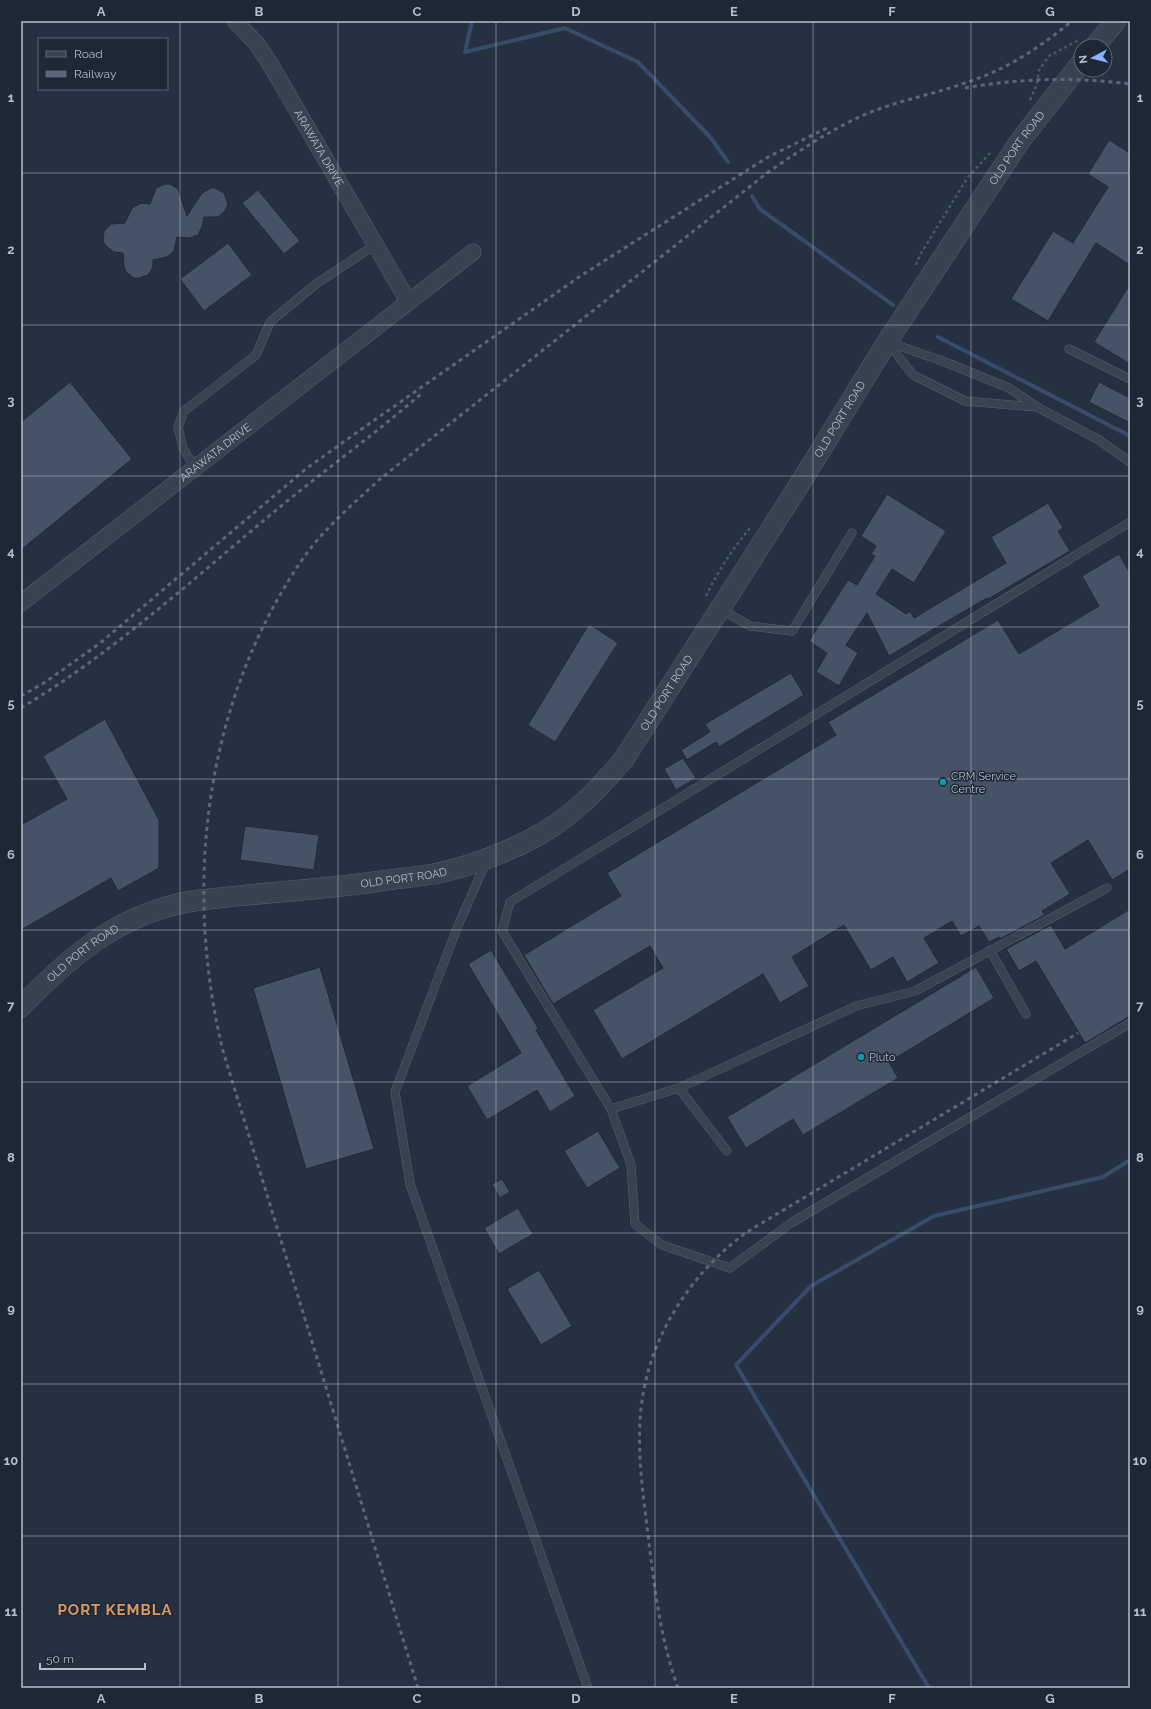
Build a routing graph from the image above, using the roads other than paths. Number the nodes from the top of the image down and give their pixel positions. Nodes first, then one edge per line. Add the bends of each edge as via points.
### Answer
1 (235, 21) edge
2 (1116, 21) edge
3 (1095, 38) edge
4 (1073, 73) edge
5 (375, 245) junction
6 (473, 252) dead end
7 (408, 300) junction
8 (887, 342) junction
9 (1069, 349) dead end
10 (1130, 379) edge
11 (1037, 407) junction
12 (1130, 462) edge
13 (195, 468) junction
14 (1130, 522) edge
15 (852, 533) dead end
16 (21, 603) edge
17 (712, 606) junction
18 (488, 858) junction
19 (1107, 888) dead end
20 (990, 950) junction
21 (21, 1007) edge
22 (1026, 1014) dead end
23 (1130, 1023) edge
24 (679, 1088) junction
25 (611, 1109) junction
26 (727, 1151) dead end
27 (588, 1688) edge

1 - 5 street, ARAWATA DRIVE via 256,43 269,62
2 - 3 street
4 - 8 street, OLD PORT ROAD via 1020,140
5 - 7 street, ARAWATA DRIVE
5 - 13 lane via 316,284 270,322 256,355 184,411 178,427 183,448
6 - 7 street, ARAWATA DRIVE
7 - 13 street, ARAWATA DRIVE
8 - 11 lane via 946,362 1009,388
8 - 11 lane via 914,376 965,401
8 - 17 street, OLD PORT ROAD via 801,482
9 - 10 lane
11 - 12 lane via 1099,440
13 - 16 street, ARAWATA DRIVE
14 - 25 lane via 510,902 502,931
15 - 17 lane via 792,631 750,626
17 - 18 street, OLD PORT ROAD via 624,759 601,786 544,832
18 - 21 street, OLD PORT ROAD via 435,874 200,900 156,910 113,930 89,945 53,974
18 - 27 lane via 457,928 395,1092 410,1184
19 - 20 lane
20 - 22 lane
20 - 24 lane via 915,991 856,1006
23 - 25 lane via 791,1223 730,1268 662,1245 635,1224 631,1165
24 - 25 lane
24 - 26 lane

